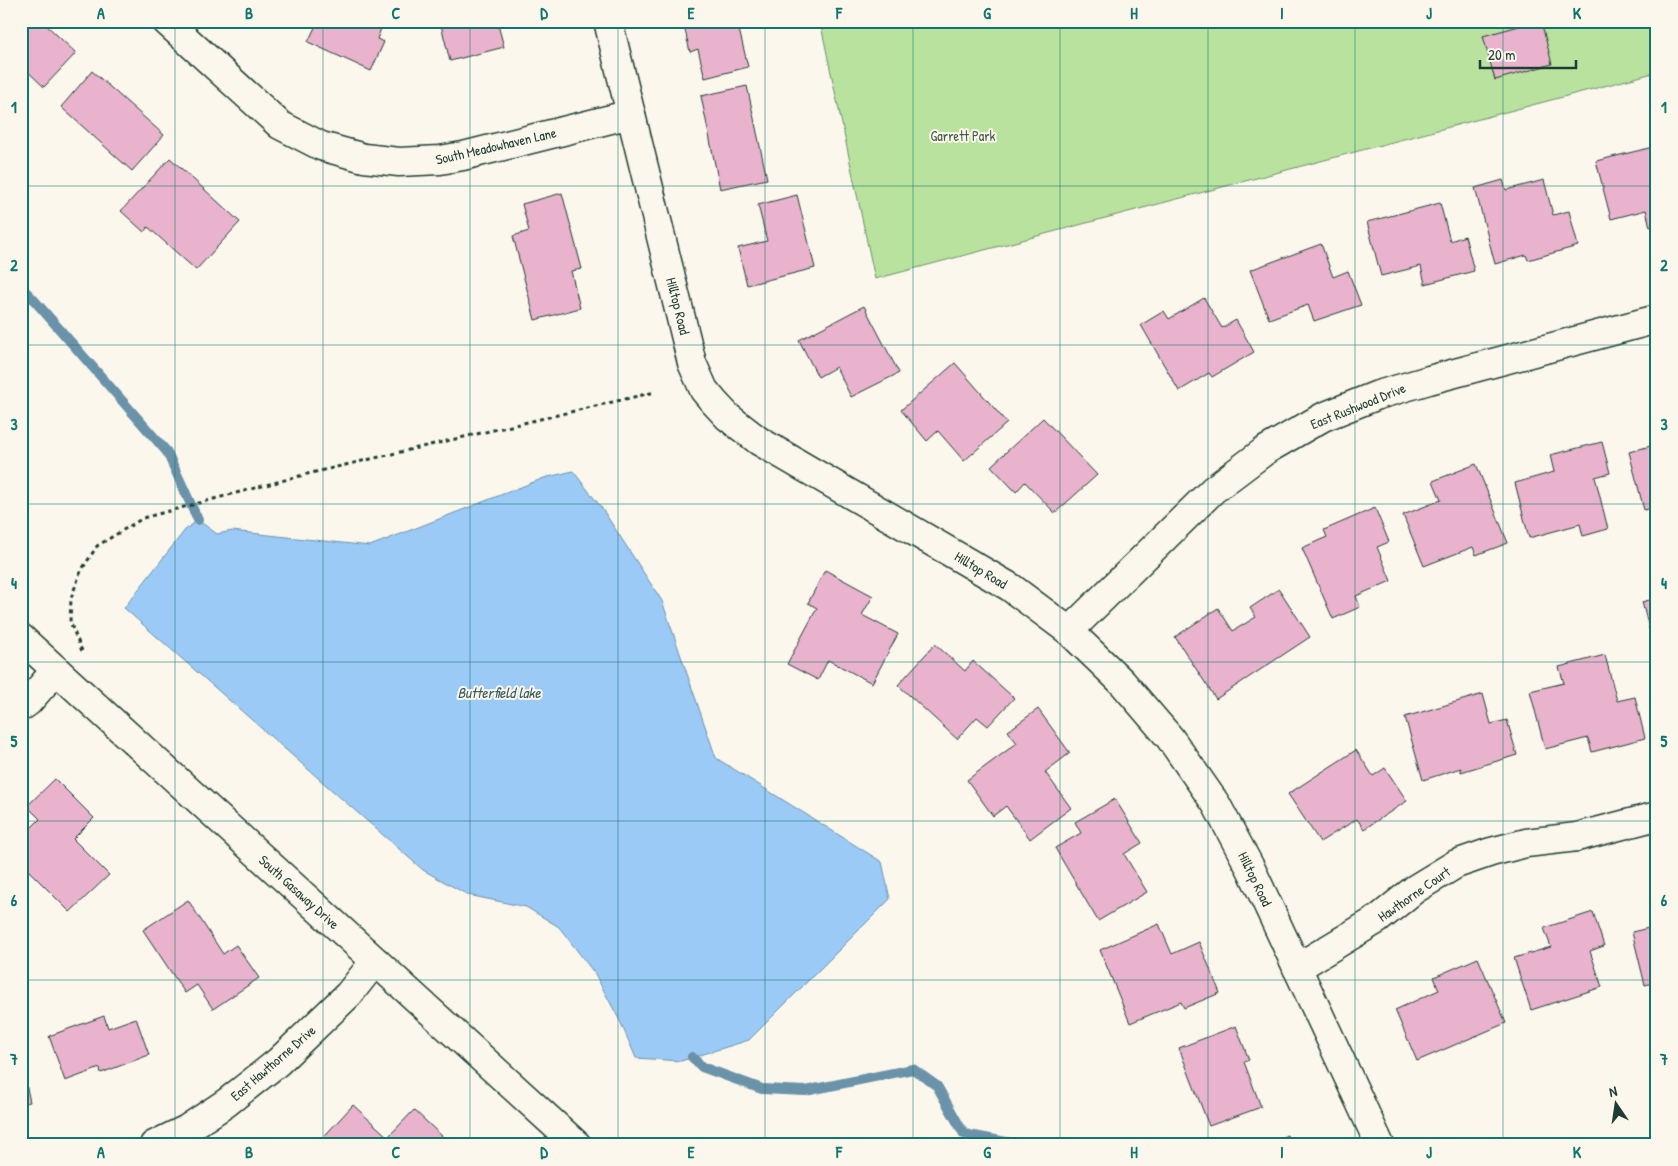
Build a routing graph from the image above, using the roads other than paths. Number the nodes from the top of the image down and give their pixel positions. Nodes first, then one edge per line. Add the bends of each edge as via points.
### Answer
1 (166, 21) edge
2 (608, 21) edge
3 (631, 114) junction
4 (1657, 319) edge
5 (1069, 631) junction
6 (21, 638) edge
7 (56, 670) junction
8 (21, 708) edge
9 (1657, 816) edge
10 (375, 961) junction
11 (1297, 968) junction
12 (154, 1145) edge
13 (577, 1145) edge
14 (1380, 1145) edge

1 - 3 street, South Meadowhaven Lane via 280,125 321,146 364,158 399,162 440,160
2 - 3 street, Hilltop Road
3 - 5 street, Hilltop Road via 692,363 704,390 714,402 759,442 1010,587
4 - 5 street, East Rushwood Drive via 1429,380 1323,417 1266,450 1213,490
5 - 11 street, Hilltop Road via 1122,682 1170,738 1216,804
6 - 7 street, South Gasaway Drive
7 - 8 street
7 - 10 street, South Gasaway Drive
9 - 11 street, Hawthorne Court via 1577,837 1526,843 1456,864 1415,889 1378,919
10 - 12 street, East Hawthorne Drive via 349,994 278,1062 226,1103 187,1129
10 - 13 street, South Gasaway Drive
11 - 14 street, Hilltop Road

